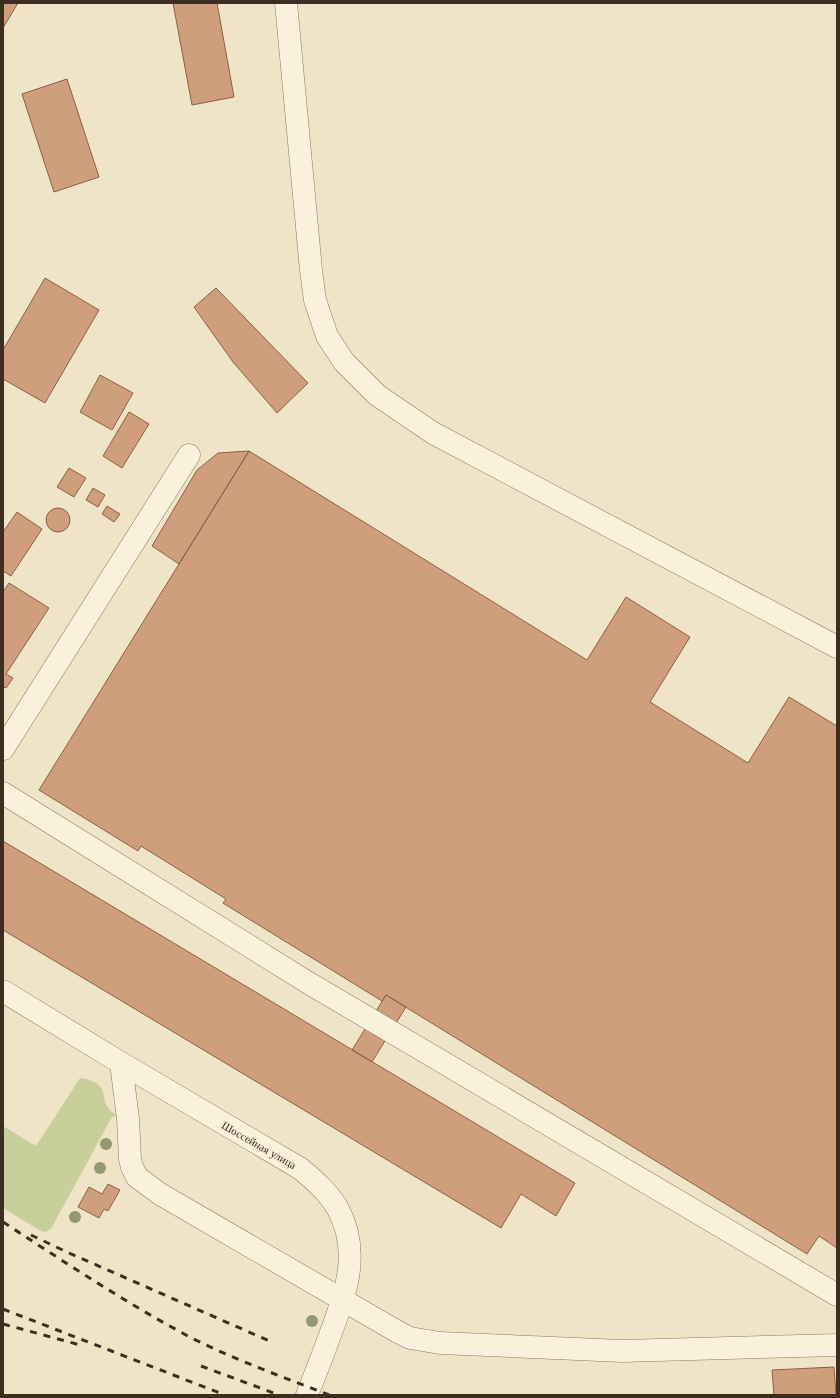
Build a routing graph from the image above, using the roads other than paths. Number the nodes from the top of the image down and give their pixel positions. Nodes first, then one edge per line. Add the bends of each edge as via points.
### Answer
1 (286, 3) edge
2 (189, 454) dead end
3 (837, 647) edge
4 (3, 749) edge
5 (3, 793) edge
6 (3, 990) edge
7 (121, 1063) junction
8 (837, 1295) edge
9 (344, 1300) junction
10 (837, 1345) edge
11 (307, 1395) edge

1 - 3 street via 315,300 327,336 344,362 376,395 433,433
2 - 4 street
5 - 8 street via 307,982
6 - 7 street, Шоссейная улица
7 - 9 street via 130,1159 137,1177 160,1194
7 - 9 street, Шоссейная улица via 301,1169 318,1184 338,1209 348,1236 350,1262
9 - 10 street via 410,1338 440,1343 622,1352
9 - 11 street, Шоссейная улица

